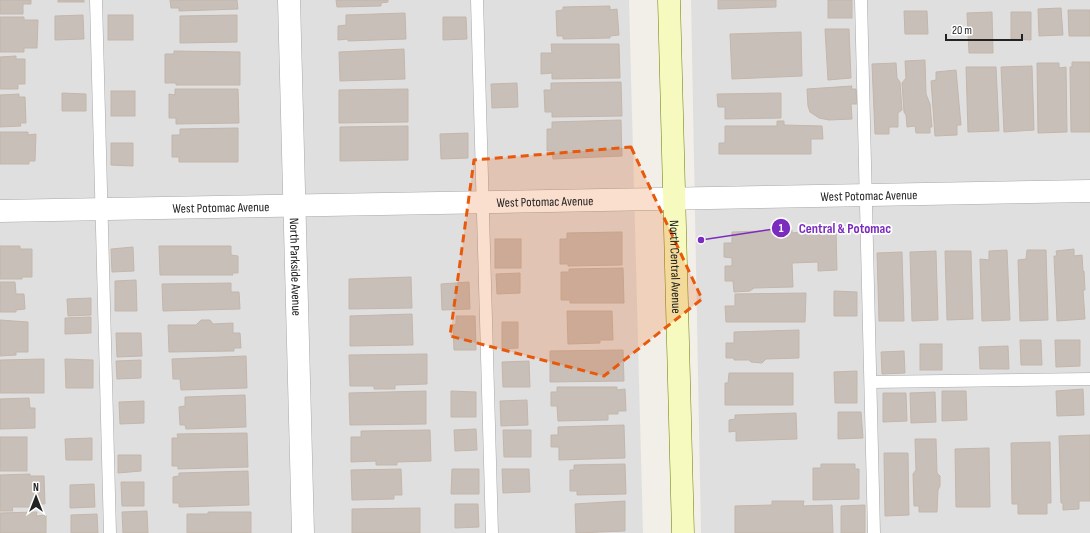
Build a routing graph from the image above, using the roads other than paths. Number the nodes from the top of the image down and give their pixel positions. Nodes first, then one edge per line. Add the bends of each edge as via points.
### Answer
1 (96, 0) edge
2 (289, 0) edge
3 (477, 0) edge
4 (669, 0) edge
5 (861, 0) edge
6 (1090, 191) edge
7 (866, 195) junction
8 (674, 199) junction
9 (482, 202) junction
10 (295, 206) junction
11 (102, 209) junction
12 (0, 211) edge
13 (1090, 379) edge
14 (871, 382) junction
15 (110, 533) edge
16 (303, 533) edge
17 (492, 533) edge
18 (683, 533) edge
19 (874, 533) edge

1 - 11 lane
2 - 10 street, North Parkside Avenue
3 - 9 lane
4 - 8 street, North Central Avenue
5 - 7 lane
6 - 7 street, West Potomac Avenue
7 - 8 street, West Potomac Avenue
7 - 14 lane
8 - 9 street, West Potomac Avenue
8 - 18 street, North Central Avenue
9 - 10 street, West Potomac Avenue
9 - 17 lane
10 - 11 street, West Potomac Avenue
10 - 16 street, North Parkside Avenue
11 - 12 street, West Potomac Avenue
11 - 15 lane
13 - 14 lane
14 - 19 lane

